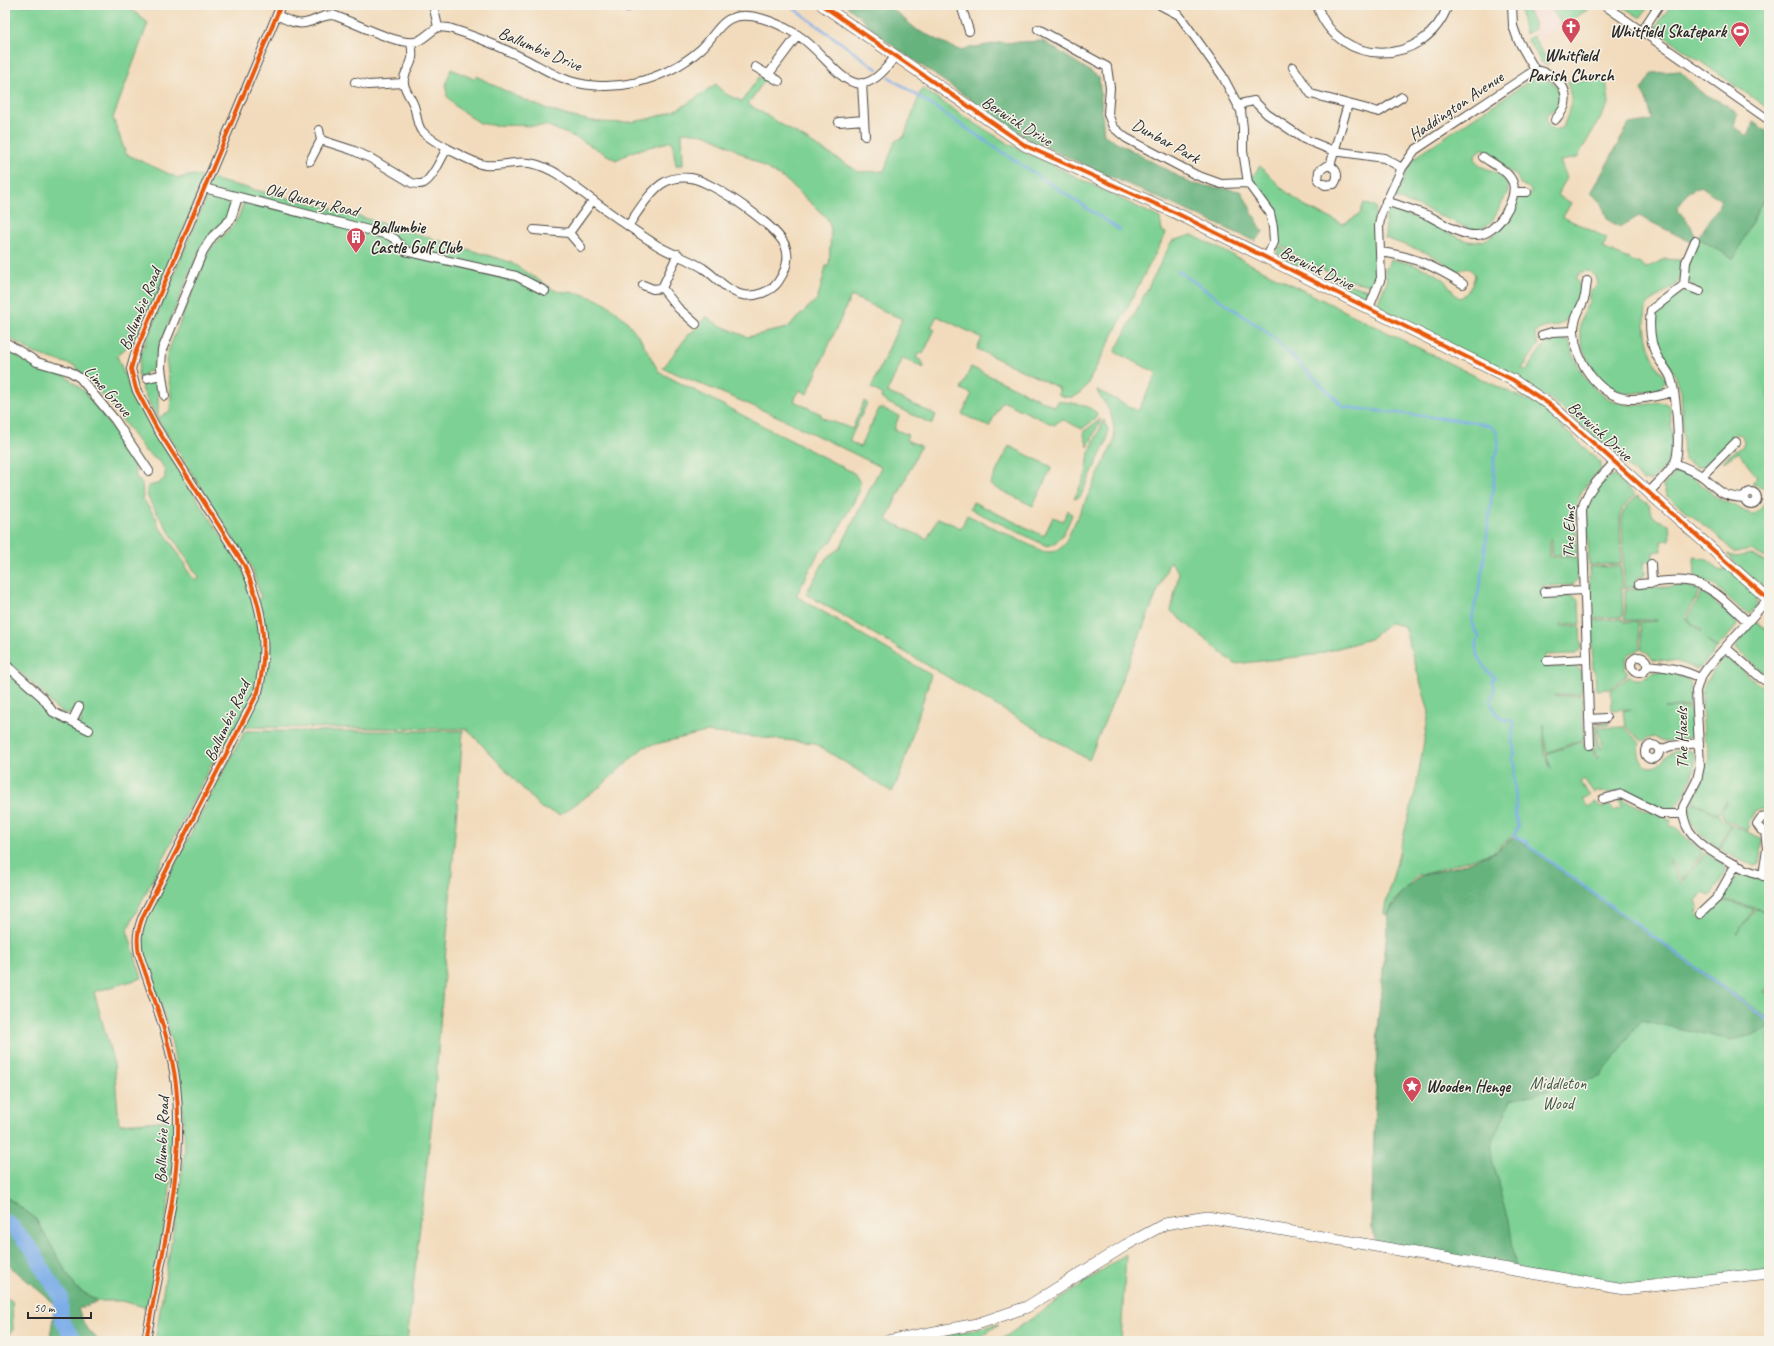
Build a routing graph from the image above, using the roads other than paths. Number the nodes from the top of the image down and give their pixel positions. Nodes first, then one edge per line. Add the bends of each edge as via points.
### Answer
1 (281, 5) edge
2 (436, 5) edge
3 (822, 5) edge
4 (961, 5) edge
5 (1317, 5) edge
6 (1448, 5) edge
7 (1512, 5) edge
8 (1604, 5) edge
9 (1660, 5) edge
10 (1164, 6) edge
11 (277, 15) junction
12 (438, 27) junction
13 (1038, 29) dead end
14 (969, 31) dead end
15 (1642, 31) junction
16 (798, 35) junction
17 (411, 43) junction
18 (896, 56) junction
19 (754, 67) dead end
20 (1293, 67) dead end
21 (1535, 70) junction
22 (768, 75) junction
23 (355, 82) dead end
24 (779, 82) dead end
25 (404, 83) junction
26 (862, 83) junction
27 (1402, 97) dead end
28 (1348, 104) junction
29 (1238, 107) junction
30 (864, 120) junction
31 (1555, 120) dead end
32 (1769, 120) edge
33 (839, 122) dead end
34 (319, 130) dead end
35 (865, 136) dead end
36 (321, 140) junction
37 (447, 148) junction
38 (1334, 151) junction
39 (1483, 158) dead end
40 (310, 161) dead end
41 (1330, 166) dead end
42 (1402, 168) junction
43 (1248, 183) junction
44 (204, 188) junction
45 (1514, 192) junction
46 (1527, 192) dead end
47 (238, 197) junction
48 (593, 200) junction
49 (1386, 201) junction
50 (628, 226) junction
51 (534, 230) dead end
52 (569, 233) junction
53 (1695, 241) dead end
54 (581, 247) dead end
55 (1381, 252) junction
56 (678, 254) junction
57 (1267, 257) junction
58 (1587, 281) dead end
59 (1463, 284) dead end
60 (642, 285) dead end
61 (1684, 285) junction
62 (662, 288) junction
63 (545, 291) dead end
64 (1700, 291) dead end
65 (1369, 308) junction
66 (696, 324) dead end
67 (1574, 331) junction
68 (1542, 335) dead end
69 (5, 342) edge
70 (161, 375) junction
71 (147, 378) dead end
72 (1674, 392) junction
73 (165, 396) dead end
74 (1736, 442) dead end
75 (1615, 462) junction
76 (1674, 463) junction
77 (149, 471) dead end
78 (1702, 476) junction
79 (1649, 492) junction
80 (1745, 498) dead end
81 (1651, 564) dead end
82 (1652, 583) junction
83 (1639, 584) dead end
84 (1584, 590) junction
85 (1544, 592) dead end
86 (1769, 600) edge
87 (1748, 622) junction
88 (1726, 648) junction
89 (1587, 659) junction
90 (1547, 661) dead end
91 (5, 664) edge
92 (1647, 665) dead end
93 (1700, 678) junction
94 (1769, 683) edge
95 (79, 707) dead end
96 (1606, 718) dead end
97 (1589, 719) junction
98 (72, 721) junction
99 (89, 730) dead end
100 (1699, 743) junction
101 (1590, 745) dead end
102 (1660, 750) dead end
103 (1603, 799) dead end
104 (1683, 814) junction
105 (1769, 818) edge
106 (1767, 831) edge
107 (1736, 864) junction
108 (1766, 876) edge
109 (1700, 914) dead end
110 (1769, 1273) edge
111 (146, 1341) edge
112 (887, 1341) edge

1 - 11 street, Ballumbie Road
2 - 12 street via 434,9
3 - 18 street, Berwick Drive
4 - 14 street
5 - 6 street via 1327,26 1349,44 1364,50 1388,53 1402,51 1426,38 1442,19
7 - 21 street via 1518,40
8 - 15 street
9 - 15 street
10 - 29 street via 1184,21 1222,75
11 - 17 street via 294,23 304,24 324,15 333,15 398,41
11 - 44 street, Ballumbie Road
12 - 16 street, Ballumbie Drive via 459,31 561,78 584,84 608,86 633,83 661,75 702,48 726,22 737,16 750,16 772,22
12 - 17 street via 419,41
13 - 43 street, Dunbar Park via 1107,67 1110,88 1108,114 1113,127 1126,138 1196,176 1221,184
15 - 32 street
16 - 22 street
16 - 26 street, Ballumbie Drive via 841,77 851,82
17 - 25 street via 412,60
18 - 26 street via 882,74 873,81
18 - 57 street, Berwick Drive via 1026,146
19 - 22 street
20 - 28 street via 1311,94
21 - 31 street via 1552,75 1560,82 1565,95 1565,105
21 - 42 street, Haddington Avenue via 1415,150
22 - 24 street
23 - 25 street via 368,85
25 - 37 street via 414,105 420,128 425,135
26 - 30 street
27 - 28 street via 1379,112
28 - 38 street
29 - 38 street via 1254,101 1267,114 1304,139
29 - 43 street via 1241,111
30 - 33 street
30 - 35 street
34 - 36 street
36 - 37 street via 370,158 419,185 425,183 432,174
36 - 40 street
37 - 48 street via 469,160 483,164 530,163 544,167
38 - 41 street
38 - 42 street via 1384,158
39 - 45 street via 1506,173 1512,181
42 - 49 street, Haddington Avenue
43 - 57 street via 1270,213 1274,242
44 - 47 street, Old Quarry Road
44 - 111 street, Ballumbie Road via 136,351 131,369 136,389 156,427 251,579 261,614 264,640 263,671 258,692 143,916 138,931 139,954 170,1056 176,1085 178,1120 176,1171
45 - 46 street
45 - 49 street via 1497,225 1487,233 1477,235 1464,233
47 - 63 street, Old Quarry Road via 388,235 405,251 516,276
47 - 70 street via 231,219 212,236 203,251 162,350
48 - 50 street
48 - 52 street
49 - 55 street, Haddington Avenue via 1379,226
50 - 56 street via 653,244
50 - 56 street via 656,188 678,178 692,178 735,200 764,221 780,236 786,248 787,264 776,285 768,291 756,295 742,295
51 - 52 street
52 - 54 street
53 - 61 street via 1686,262
55 - 59 street via 1418,260
55 - 65 street, Haddington Avenue via 1381,278
56 - 62 street
57 - 65 street, Berwick Drive
58 - 67 street
60 - 62 street via 653,289
61 - 64 street
61 - 72 street via 1655,305 1651,310 1650,320 1657,357 1670,377
62 - 66 street via 678,308
65 - 75 street, Berwick Drive via 1514,380 1552,406
67 - 68 street
67 - 72 street via 1577,349 1584,366 1593,379 1614,395 1641,399
69 - 77 street, Lime Grove via 37,362 69,371 80,378 115,420
70 - 71 street
70 - 73 street
72 - 76 street via 1678,450
74 - 78 street
75 - 79 street, Berwick Drive
75 - 84 street, The Elms via 1589,490 1584,500
76 - 78 street
76 - 79 street
78 - 80 street via 1719,492 1730,497
79 - 86 street, Berwick Drive
81 - 82 street
82 - 83 street
82 - 87 street via 1685,581 1704,586
84 - 85 street
84 - 89 street, The Elms
86 - 87 street
87 - 88 street
88 - 93 street
88 - 94 street
89 - 90 street
89 - 97 street, The Elms
91 - 98 street via 42,697 53,712
92 - 93 street via 1673,667
93 - 100 street, The Hazels via 1696,691
95 - 98 street
96 - 97 street
97 - 101 street, The Elms
98 - 99 street
100 - 102 street
100 - 104 street, The Hazels via 1700,766 1697,780
103 - 104 street via 1621,794 1661,814
104 - 107 street via 1694,836
105 - 106 street via 1763,817 1758,821 1759,828
106 - 108 street
107 - 108 street
107 - 109 street via 1717,898
110 - 112 street via 1624,1289 1208,1217 1165,1224 1126,1245 1027,1307 977,1324

